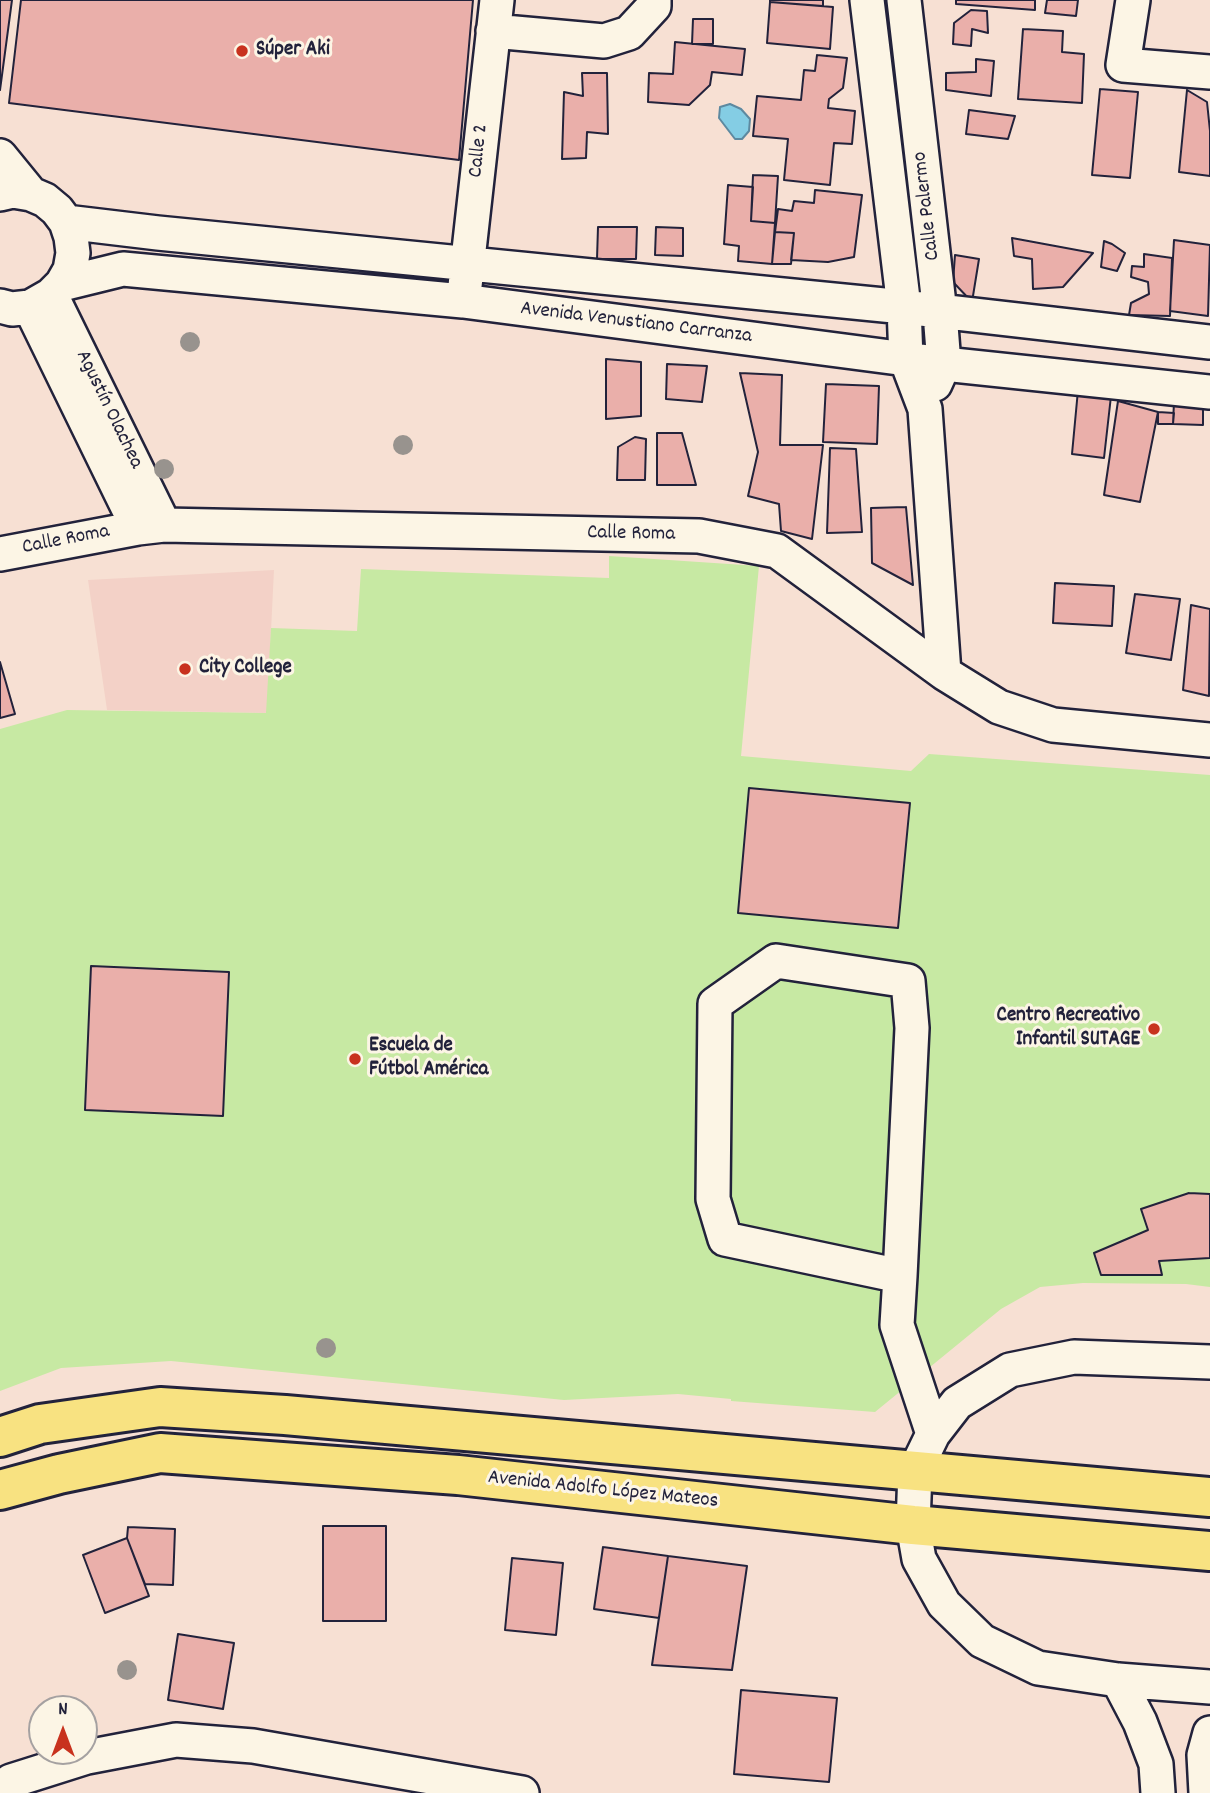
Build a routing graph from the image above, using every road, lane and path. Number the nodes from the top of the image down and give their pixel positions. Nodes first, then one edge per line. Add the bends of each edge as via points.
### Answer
1 (654, 0) edge
2 (867, 0) edge
3 (904, 0) edge
4 (1133, 0) edge
5 (495, 15) edge
6 (1210, 72) edge
7 (0, 156) edge
8 (15, 194) edge
9 (66, 222) junction
10 (468, 264) junction
11 (36, 298) edge
12 (463, 301) junction
13 (904, 307) junction
14 (940, 313) junction
15 (1210, 342) edge
16 (906, 359) junction
17 (944, 364) junction
18 (1210, 391) edge
19 (925, 409) junction
20 (151, 526) junction
21 (0, 554) edge
22 (944, 673) junction
23 (1210, 740) edge
24 (900, 1276) junction
25 (1210, 1362) edge
26 (160, 1407) junction
27 (933, 1434) junction
28 (0, 1437) edge
29 (160, 1452) junction
30 (915, 1471) junction
31 (0, 1490) edge
32 (1210, 1497) edge
33 (913, 1525) junction
34 (1210, 1551) edge
35 (1118, 1680) junction
36 (1210, 1687) edge
37 (1210, 1733) edge
38 (0, 1788) edge
39 (522, 1793) edge
40 (1158, 1793) edge
41 (1206, 1793) edge

1 - 5 street via 654,6 629,33 604,41
2 - 13 street, Calle Palermo
3 - 14 street, Calle Palermo
4 - 6 street via 1123,65
5 - 10 street, Calle 2
7 - 8 street
8 - 9 street via 45,200
9 - 10 street, Avenida Venustiano Carranza
9 - 11 street via 73,253 70,270
10 - 12 street, Calle 2
10 - 13 street, Avenida Venustiano Carranza
11 - 12 street, Avenida Venustiano Carranza via 123,269
11 - 20 street, Agustín Olachea
12 - 16 street, Avenida Venustiano Carranza
13 - 14 street, Avenida Venustiano Carranza
13 - 16 street, Calle Palermo
14 - 15 street, Avenida Venustiano Carranza
14 - 17 street, Calle Palermo
16 - 17 street, Avenida Venustiano Carranza
16 - 19 street, Calle Palermo
17 - 18 street, Avenida Venustiano Carranza
17 - 19 street, Calle Palermo
19 - 22 street, Calle Palermo
20 - 21 street, Calle Roma
20 - 22 street, Calle Roma via 699,536 738,543 777,551
22 - 23 street, Calle Roma via 999,707 1053,726
24 - 24 street via 912,1028 908,981 776,961 715,1004 713,1199 724,1238
24 - 27 street via 897,1325
25 - 27 street via 1074,1357 1010,1370 957,1403
26 - 28 main road via 40,1424
26 - 29 street
26 - 30 main road
27 - 30 street
29 - 31 main road, Avenida Adolfo López Mateos
29 - 33 main road, Avenida Adolfo López Mateos via 458,1475
30 - 32 main road
30 - 33 street
33 - 34 main road, Avenida Adolfo López Mateos
33 - 35 street via 919,1559 944,1604 982,1641 1038,1668
35 - 36 street
35 - 40 street via 1156,1764
37 - 41 street via 1204,1755
38 - 39 street via 87,1757 176,1740 253,1746

